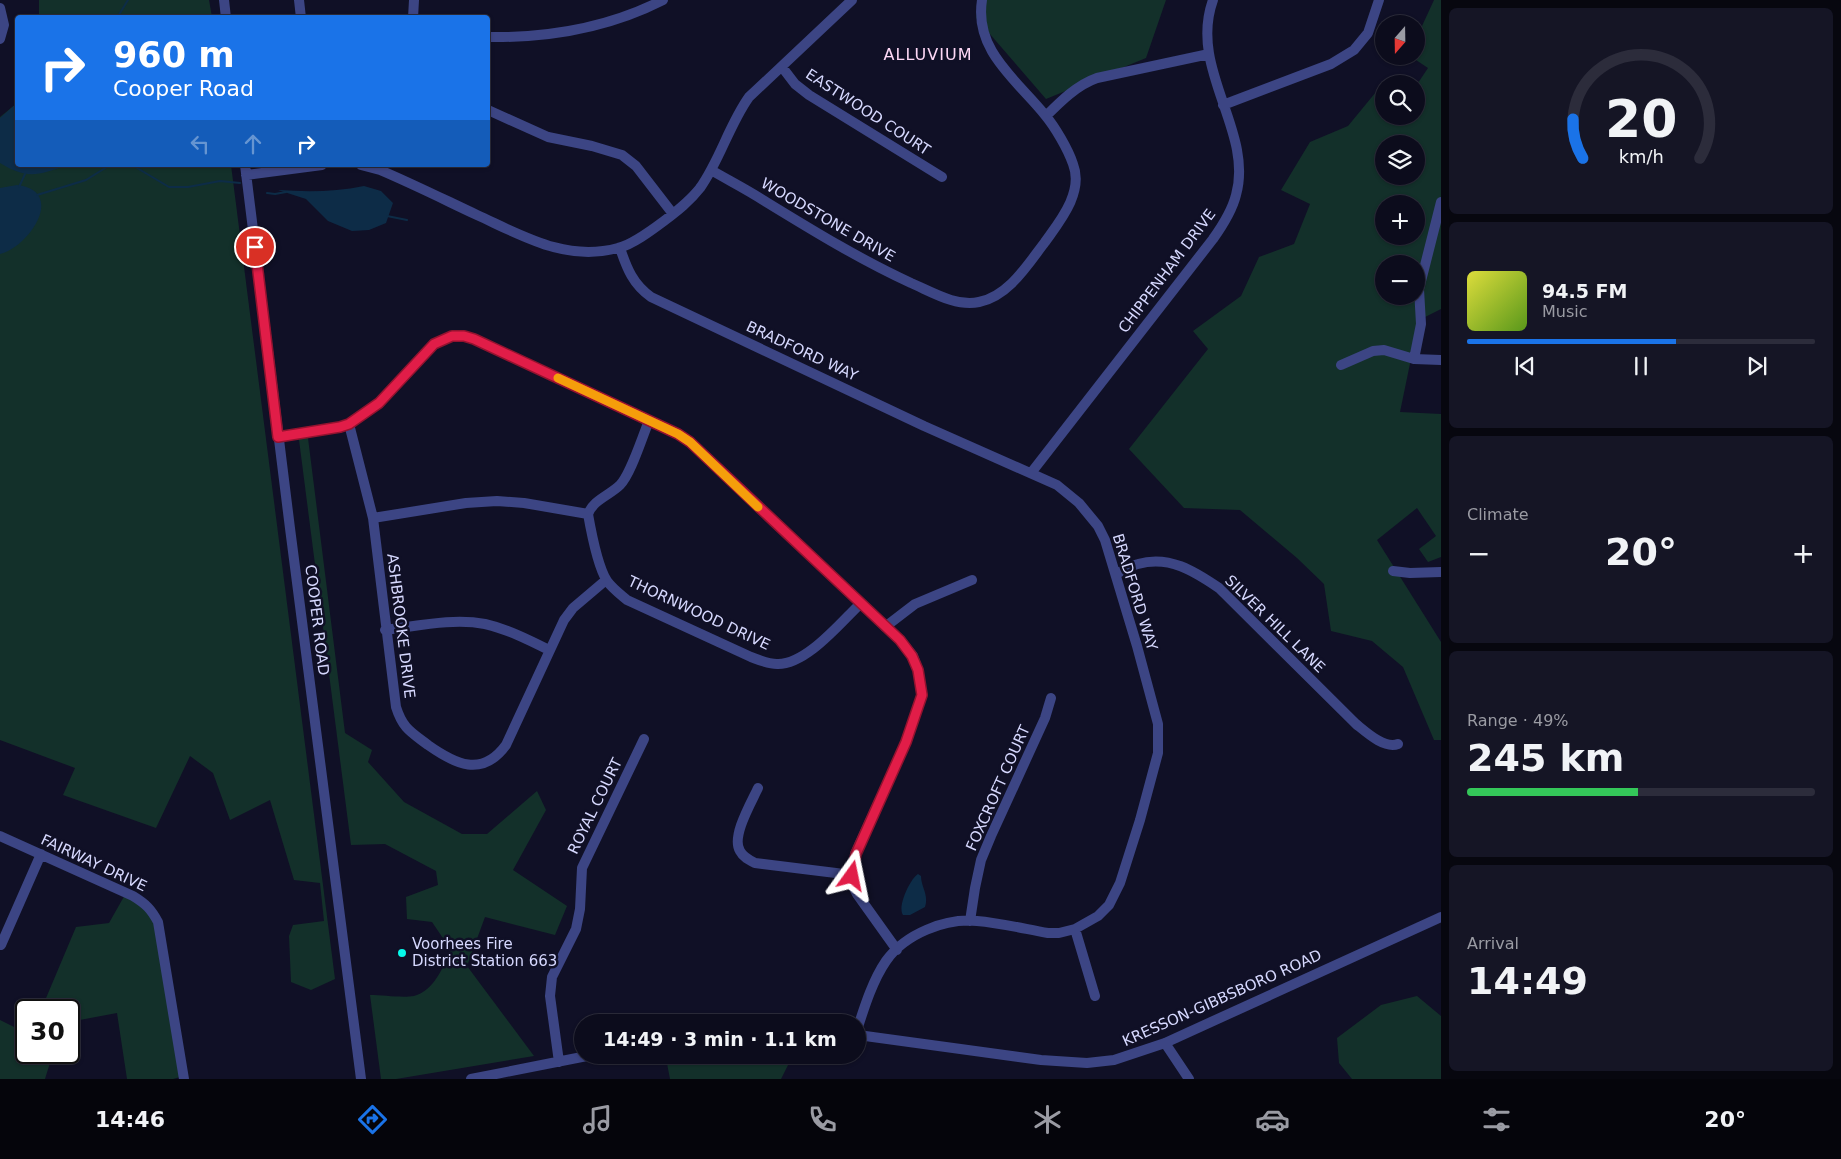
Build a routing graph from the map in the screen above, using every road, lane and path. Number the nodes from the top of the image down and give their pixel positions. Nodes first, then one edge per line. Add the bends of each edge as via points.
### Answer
1 (224, 0) edge
2 (299, 0) edge
3 (414, 0) edge
4 (663, 0) edge
5 (852, 0) edge
6 (982, 0) edge
7 (1213, 0) edge
8 (1379, 0) edge
9 (0, 8) edge
10 (226, 15) edge
11 (301, 15) edge
12 (413, 15) edge
13 (490, 37) edge
14 (0, 39) edge
15 (1209, 54) junction
16 (782, 67) junction
17 (1224, 106) junction
18 (490, 111) edge
19 (1046, 116) junction
20 (288, 167) edge
21 (368, 167) edge
22 (245, 170) edge
23 (711, 170) junction
24 (942, 177) dead end
25 (1441, 202) edge
26 (673, 214) junction
27 (620, 248) junction
28 (1414, 359) junction
29 (1441, 360) edge
30 (1341, 365) dead end
31 (649, 421) junction
32 (349, 424) junction
33 (278, 437) junction
34 (1031, 473) junction
35 (588, 514) junction
36 (373, 518) junction
37 (1393, 570) dead end
38 (1441, 572) edge
39 (1116, 574) junction
40 (606, 580) junction
41 (972, 580) dead end
42 (860, 604) junction
43 (885, 627) junction
44 (386, 630) junction
45 (549, 650) junction
46 (1051, 698) dead end
47 (644, 739) dead end
48 (1398, 744) dead end
49 (758, 788) dead end
50 (0, 836) edge
51 (41, 854) junction
52 (852, 876) junction
53 (1441, 917) edge
54 (970, 921) junction
55 (1075, 929) junction
56 (1, 945) edge
57 (897, 950) junction
58 (1095, 996) dead end
59 (862, 1014) edge
60 (866, 1036) edge
61 (1164, 1042) junction
62 (574, 1059) edge
63 (559, 1062) junction
64 (184, 1079) edge
65 (361, 1079) edge
66 (471, 1079) edge
67 (1189, 1079) edge

1 - 10 street
2 - 11 street
3 - 12 street
4 - 13 street via 621,19 575,31 541,36
5 - 16 street
6 - 19 street, WOODSTONE DRIVE via 980,10 984,32 994,56
7 - 15 street, CHIPPENHAM DRIVE via 1207,23
8 - 17 street via 1368,33 1354,50 1331,64
9 - 14 street via 4,25
15 - 17 street, CHIPPENHAM DRIVE
15 - 19 street via 1088,81
16 - 23 street via 756,90 741,109
16 - 24 street, EASTWOOD COURT via 809,95
17 - 34 street, CHIPPENHAM DRIVE via 1240,169 1236,196 1226,220
18 - 26 street via 548,137 622,155 636,166
19 - 23 street, WOODSTONE DRIVE via 1074,166 1074,187 1069,207 1009,286 981,302 951,300 873,266
20 - 22 street
21 - 27 street via 388,173 541,244 579,252
22 - 33 street, COOPER ROAD
23 - 26 street via 700,188
25 - 28 street via 1420,289 1421,324
26 - 27 street
27 - 34 street, BRADFORD WAY via 627,270 651,297
28 - 29 street
28 - 30 street via 1384,350 1373,351
31 - 32 street via 474,339 452,336 434,344 379,403
31 - 35 street via 621,485
31 - 42 street via 690,442
32 - 33 street
32 - 36 street, ASHBROOKE DRIVE
33 - 65 street, COOPER ROAD
34 - 39 street, BRADFORD WAY via 1057,485 1090,516 1105,540
35 - 36 street via 497,501
35 - 40 street, THORNWOOD DRIVE
36 - 44 street, ASHBROOKE DRIVE
37 - 38 street
39 - 48 street, SILVER HILL LANE via 1137,564 1153,562 1194,571 1219,588 1356,724 1385,744
39 - 55 street, BRADFORD WAY via 1158,724 1158,754 1120,883 1098,916
40 - 42 street, THORNWOOD DRIVE via 627,600 751,657 778,664 805,655
40 - 45 street, ASHBROOKE DRIVE via 572,608
41 - 43 street via 915,604
42 - 43 street
43 - 52 street via 912,656 922,695 906,742 856,854
44 - 45 street via 450,622 473,623 499,628
44 - 45 street, ASHBROOKE DRIVE via 400,720 405,728 448,759 465,764 486,762 501,752
46 - 54 street, FOXCROFT COURT via 981,860
47 - 63 street, ROYAL COURT via 582,868 576,929 552,977 550,996
49 - 52 street via 738,837 737,846 746,858 755,863
50 - 51 street, FAIRWAY DRIVE
51 - 56 street
51 - 64 street, FAIRWAY DRIVE via 133,896 152,910 158,922
52 - 57 street via 857,894
53 - 61 street, KRESSON-GIBBSBORO ROAD
54 - 55 street, BRADFORD WAY via 1048,934
54 - 57 street, BRADFORD WAY via 926,930
55 - 58 street
57 - 59 street, BRADFORD WAY via 886,960
60 - 61 street, KRESSON-GIBBSBORO ROAD via 1040,1060 1087,1063 1114,1060
61 - 67 street
62 - 63 street
63 - 66 street

